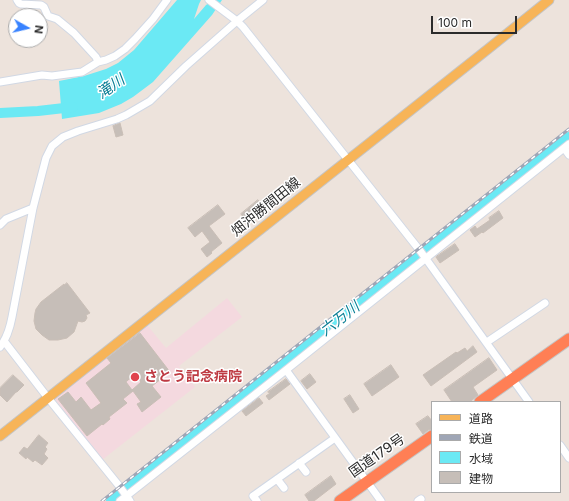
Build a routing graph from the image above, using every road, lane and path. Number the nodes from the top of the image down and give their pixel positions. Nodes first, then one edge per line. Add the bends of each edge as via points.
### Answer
1 (17, 0) edge
2 (167, 0) edge
3 (209, 0) edge
4 (263, 0) edge
5 (549, 0) edge
6 (237, 20) junction
7 (98, 62) junction
8 (0, 82) edge
9 (566, 146) edge
10 (569, 155) edge
11 (348, 160) junction
12 (33, 208) junction
13 (0, 225) edge
14 (425, 258) junction
15 (545, 303) dead end
16 (569, 339) edge
17 (487, 342) junction
18 (2, 344) edge
19 (286, 370) junction
20 (513, 379) junction
21 (48, 398) junction
22 (481, 401) edge
23 (528, 401) edge
24 (0, 436) edge
25 (431, 437) edge
26 (335, 438) junction
27 (561, 446) edge
28 (569, 458) edge
29 (299, 463) junction
30 (306, 472) dead end
31 (277, 479) junction
32 (367, 482) junction
33 (284, 488) dead end
34 (128, 498) edge
35 (120, 501) edge
36 (257, 501) edge
37 (340, 501) edge
38 (381, 501) edge

1 - 7 street via 21,4 44,7 48,16 57,19 74,33
2 - 7 street via 125,49
3 - 6 street
4 - 6 street
5 - 11 main road, 畑沖勝間田線
6 - 11 street
6 - 12 street via 150,101 117,119 78,130 52,146 46,158
7 - 8 street via 82,72
9 - 10 street
9 - 14 street
11 - 14 street
11 - 21 main road, 畑沖勝間田線
12 - 13 street via 6,219
12 - 18 street via 12,317
14 - 17 street
14 - 19 street
15 - 17 street
16 - 20 highway
17 - 20 street
18 - 21 street
19 - 26 street
19 - 34 street
20 - 22 highway
20 - 23 street
21 - 24 main road, 畑沖勝間田線
21 - 34 street
25 - 32 highway, 国道179号
26 - 29 street
26 - 32 street
27 - 28 street
29 - 30 street
29 - 31 street
31 - 33 street
31 - 36 street via 253,496
32 - 37 highway, 国道179号
32 - 38 street
34 - 35 street

